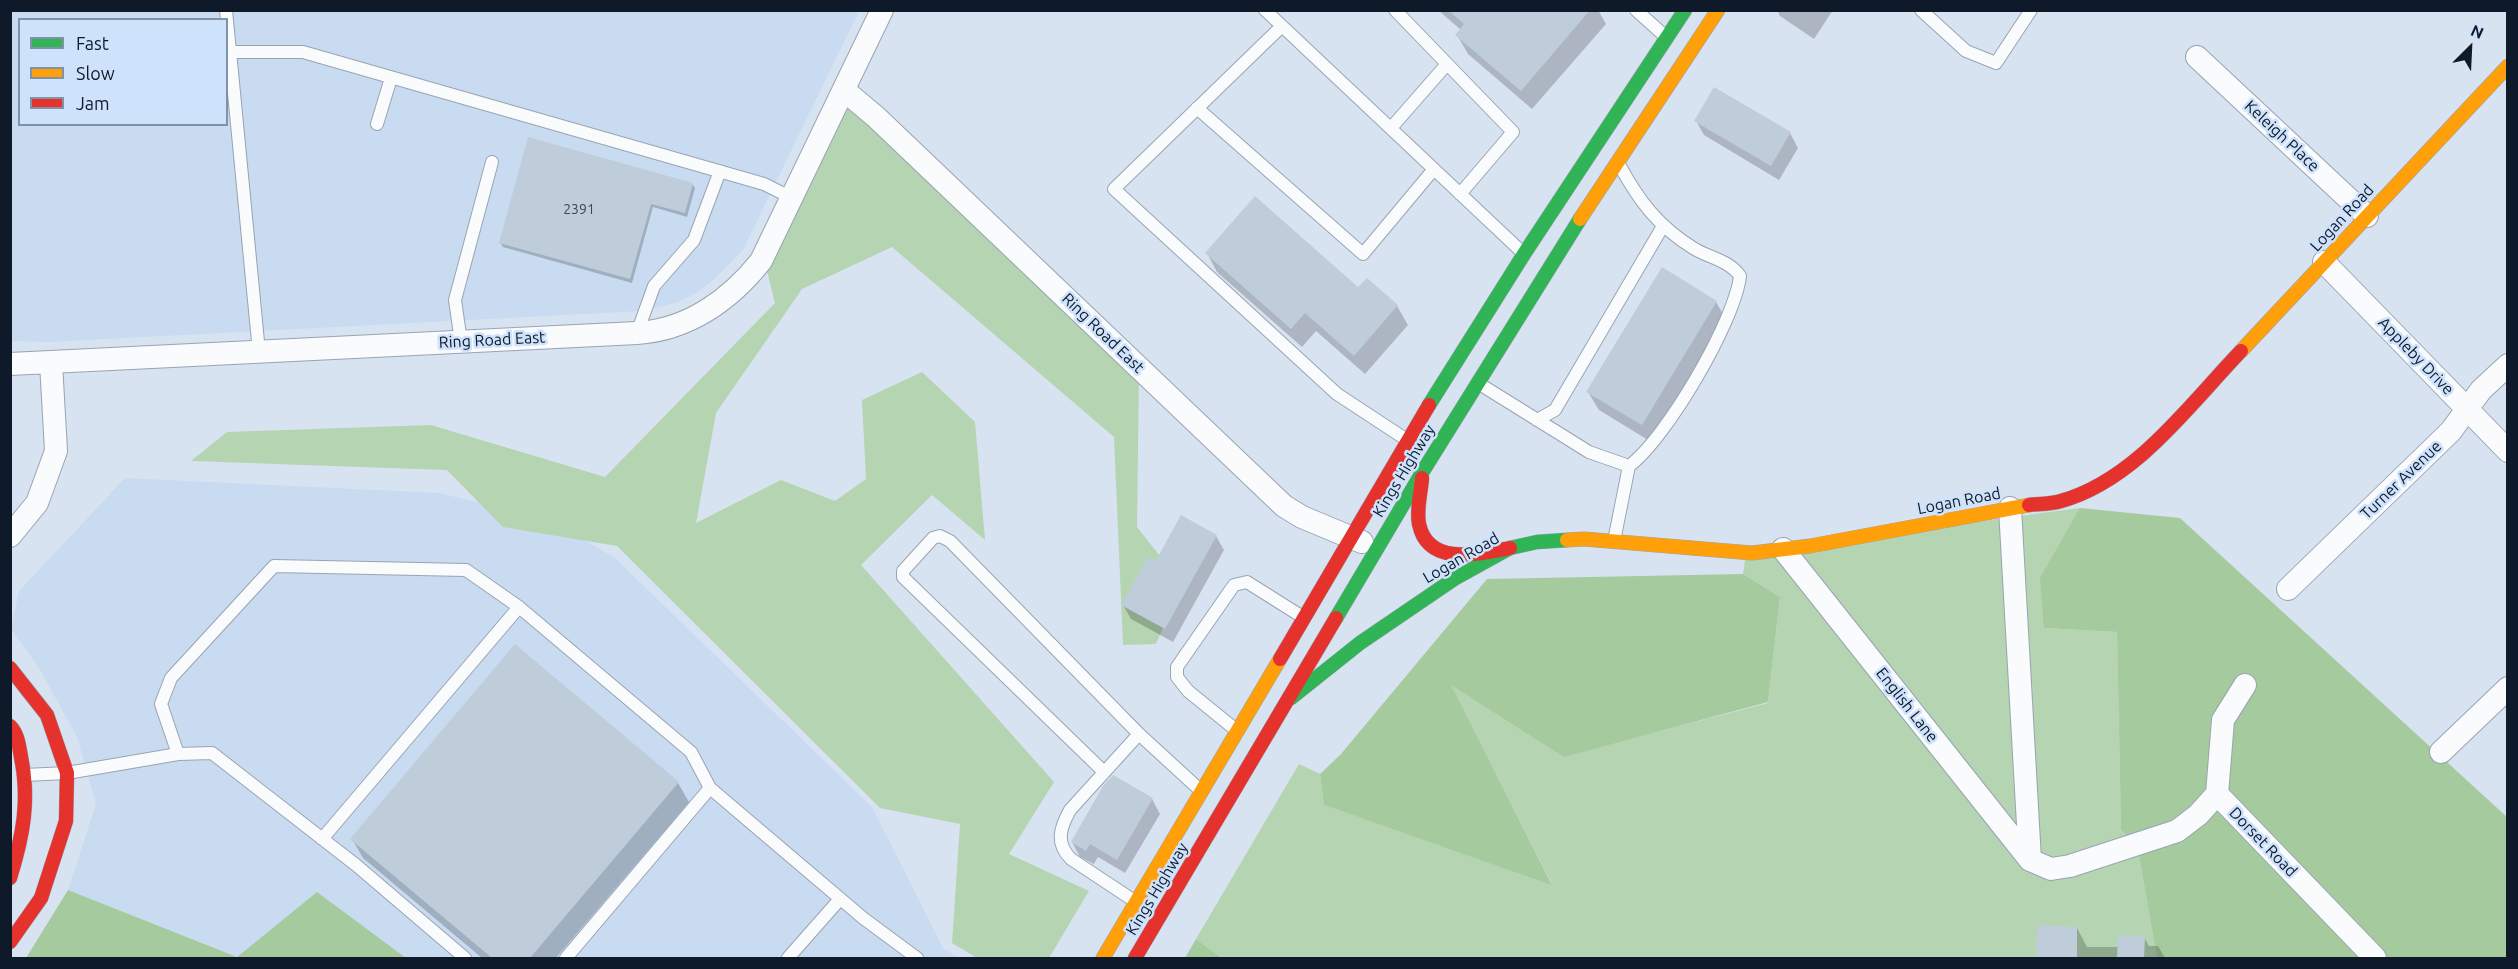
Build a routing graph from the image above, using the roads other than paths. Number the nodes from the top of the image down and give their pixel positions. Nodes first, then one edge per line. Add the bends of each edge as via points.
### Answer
1 (882, 10) edge
2 (1266, 10) edge
3 (1395, 10) edge
4 (1636, 10) edge
5 (1685, 10) edge
6 (1718, 10) edge
7 (1921, 10) edge
8 (2031, 10) edge
9 (1282, 26) junction
10 (228, 31) edge
11 (1667, 38) junction
12 (230, 52) junction
13 (2197, 57) dead end
14 (1447, 64) junction
15 (2508, 66) edge
16 (391, 78) junction
17 (845, 91) junction
18 (1197, 108) junction
19 (378, 124) dead end
20 (1391, 129) junction
21 (492, 162) dead end
22 (1618, 162) junction
23 (1434, 170) junction
24 (720, 171) junction
25 (1460, 194) junction
26 (792, 198) junction
27 (2367, 216) junction
28 (1663, 226) junction
29 (1524, 254) junction
30 (2324, 262) junction
31 (637, 333) junction
32 (461, 342) junction
33 (259, 352) junction
34 (51, 363) junction
35 (10, 364) edge
36 (2508, 365) edge
37 (1477, 383) junction
38 (2467, 410) junction
39 (1537, 420) junction
40 (1408, 441) junction
41 (2508, 451) edge
42 (1629, 466) junction
43 (1423, 471) junction
44 (2010, 508) junction
45 (10, 536) edge
46 (1352, 536) junction
47 (1614, 541) junction
48 (1510, 548) junction
49 (1377, 549) junction
50 (1783, 549) junction
51 (2288, 589) dead end
52 (519, 607) junction
53 (1304, 618) junction
54 (10, 668) edge
55 (2245, 685) dead end
56 (2508, 688) edge
57 (1287, 701) junction
58 (10, 726) edge
59 (1237, 731) junction
60 (1139, 734) junction
61 (2441, 752) dead end
62 (178, 754) junction
63 (1103, 771) junction
64 (67, 772) junction
65 (26, 775) junction
66 (10, 779) edge
67 (710, 788) junction
68 (1201, 790) junction
69 (2217, 794) junction
70 (322, 839) junction
71 (2030, 860) junction
72 (10, 878) edge
73 (840, 899) junction
74 (1136, 903) junction
75 (10, 942) edge
76 (465, 958) edge
77 (566, 958) edge
78 (788, 958) edge
79 (917, 958) edge
80 (1103, 958) edge
81 (1135, 958) edge
82 (2375, 958) edge

1 - 17 street, Ring Road East
2 - 9 lane
3 - 14 lane
4 - 11 lane
5 - 11 main road, Kings Highway
6 - 22 main road, Kings Highway
7 - 8 lane via 1966,51 1996,63
9 - 18 lane
9 - 20 lane
10 - 12 lane
11 - 29 main road, Kings Highway
12 - 16 lane via 303,52
12 - 33 lane
13 - 27 street, Keleigh Place
14 - 20 lane
14 - 25 lane via 1513,132
15 - 27 main road, Logan Road
16 - 19 lane
16 - 24 lane
17 - 26 street, Ring Road East
17 - 46 street, Ring Road East via 1284,506
18 - 23 lane via 1363,254
18 - 40 lane via 1114,189 1337,394
20 - 23 lane
21 - 32 lane via 455,300
22 - 28 lane via 1636,196
22 - 37 main road, Kings Highway
23 - 25 lane
24 - 26 lane via 764,184
24 - 31 lane via 694,240 654,286
25 - 29 lane
26 - 31 street, Ring Road East via 761,261 728,296 689,320
27 - 30 main road, Logan Road
28 - 39 lane via 1555,410
28 - 42 lane via 1694,249 1734,267 1740,276 1738,292 1680,405 1642,457
29 - 40 main road, Kings Highway
30 - 38 street, Appleby Drive
30 - 44 main road, Logan Road via 2129,466 2076,496
31 - 32 street, Ring Road East
32 - 33 street, Ring Road East
33 - 34 street, Ring Road East
34 - 35 street, Ring Road East
34 - 45 street via 56,451 37,503
36 - 38 street, Turner Avenue via 2481,390
37 - 39 lane
37 - 43 main road, Kings Highway
38 - 41 street, Appleby Drive
38 - 51 street, Turner Avenue via 2451,431
39 - 42 lane via 1589,452
40 - 46 main road, Kings Highway
42 - 47 lane
43 - 48 main road via 1419,523 1430,546 1451,556
43 - 49 main road, Kings Highway
44 - 50 main road, Logan Road
44 - 71 street
46 - 49 street, Ring Road East
46 - 53 main road, Kings Highway
47 - 48 main road, Logan Road via 1537,542
47 - 50 main road, Logan Road via 1752,553
48 - 57 main road, Logan Road via 1454,579 1360,642
49 - 57 main road, Kings Highway
50 - 71 street, English Lane
52 - 62 lane via 466,570 274,566 171,678 162,704
52 - 67 lane via 692,752
52 - 70 lane
53 - 59 main road, Kings Highway
53 - 59 lane via 1247,582 1234,585 1177,667 1177,677 1188,691
54 - 64 main road via 47,715
55 - 69 street via 2223,720
56 - 61 street
57 - 81 main road, Kings Highway
58 - 65 main road via 15,731
59 - 68 main road, Kings Highway
60 - 63 lane
60 - 63 lane via 950,541 940,536 933,538 903,570 903,577
60 - 68 lane
62 - 64 lane
62 - 70 lane via 212,753
63 - 74 lane via 1070,810 1060,843 1071,859
64 - 65 lane
64 - 75 main road via 66,821 45,887
65 - 66 lane
65 - 72 main road via 28,815
67 - 73 lane
67 - 77 lane
68 - 74 main road, Kings Highway
69 - 71 street, Dorset Road via 2177,831 2070,866 2052,869
69 - 82 street, Dorset Road
70 - 76 lane
73 - 78 lane
73 - 79 lane
74 - 80 main road, Kings Highway

